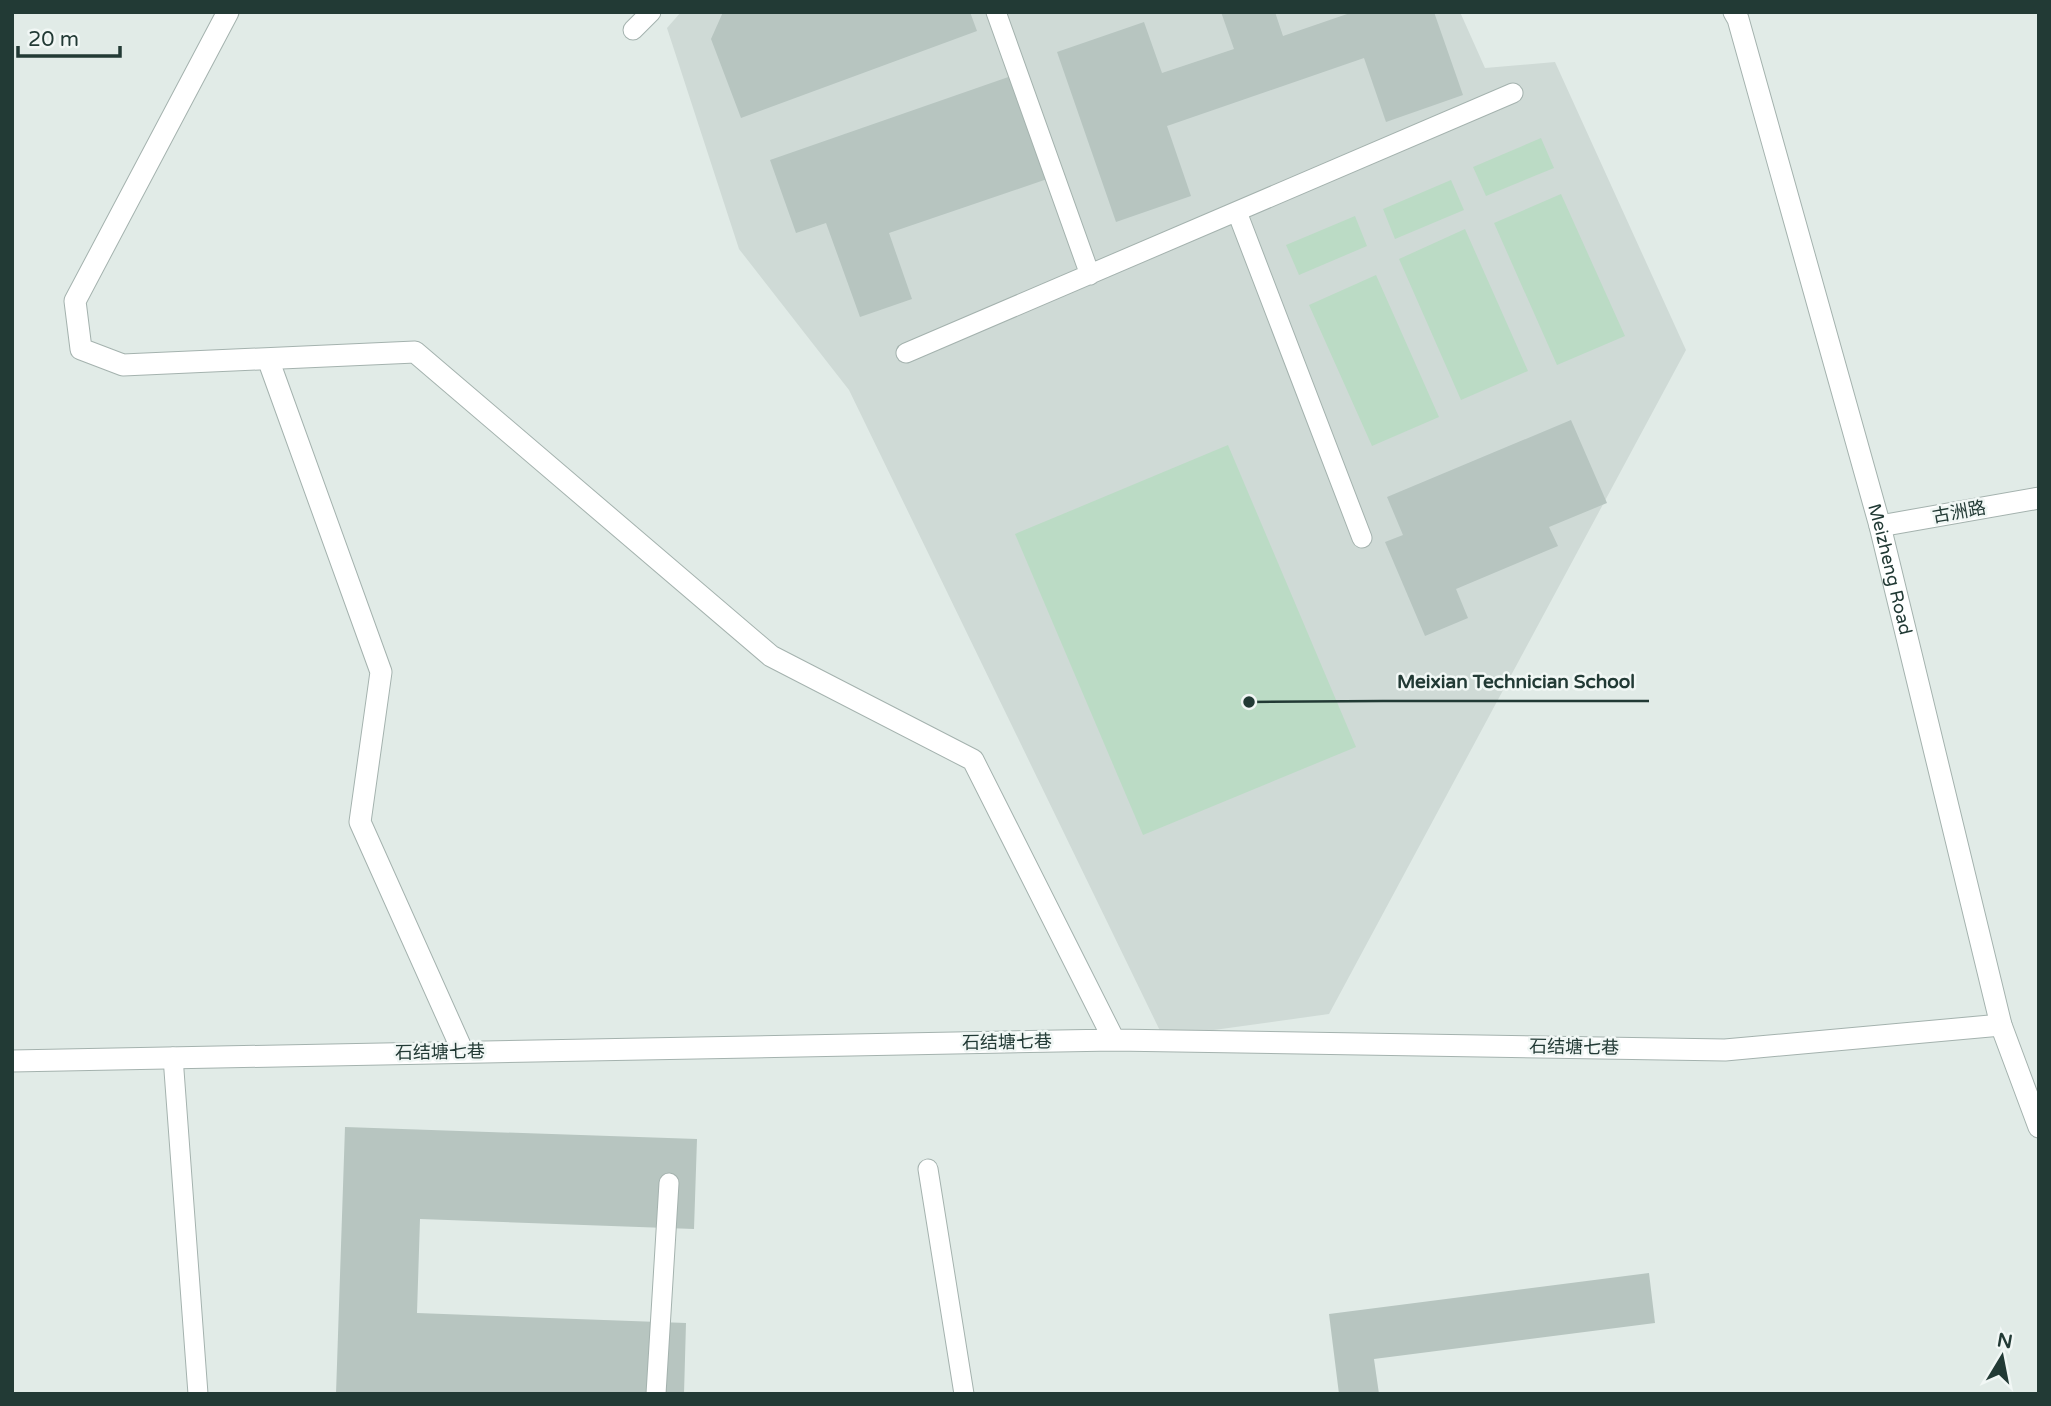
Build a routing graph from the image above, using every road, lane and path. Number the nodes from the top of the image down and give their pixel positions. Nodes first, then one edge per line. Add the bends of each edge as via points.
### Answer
1 (228, 12) edge
2 (651, 12) edge
3 (996, 12) edge
4 (1738, 15) edge
5 (633, 30) dead end
6 (1513, 93) dead end
7 (1237, 212) junction
8 (1090, 275) junction
9 (906, 353) dead end
10 (268, 359) junction
11 (2039, 498) edge
12 (1880, 526) junction
13 (1362, 538) dead end
14 (2001, 1025) junction
15 (1114, 1040) junction
16 (463, 1052) junction
17 (173, 1057) junction
18 (12, 1061) edge
19 (2039, 1127) edge
20 (928, 1169) dead end
21 (668, 1183) dead end
22 (198, 1394) edge
23 (656, 1394) edge
24 (964, 1394) edge

1 - 10 street via 75,301 81,349 123,365
2 - 5 lane
3 - 8 lane
4 - 12 street, Meizheng Road
6 - 7 lane
7 - 8 lane
7 - 13 lane
8 - 9 lane
10 - 15 street via 415,352 771,656 973,760
10 - 16 street via 381,672 360,822
11 - 12 street, 古洲路
12 - 14 street, Meizheng Road
14 - 15 street, 石结塘七巷 via 1725,1050
14 - 19 street, Meizheng Road
15 - 16 street, 石结塘七巷
16 - 17 street, 石结塘七巷
17 - 18 street, 石结塘七巷
17 - 22 lane
20 - 24 lane
21 - 23 lane

